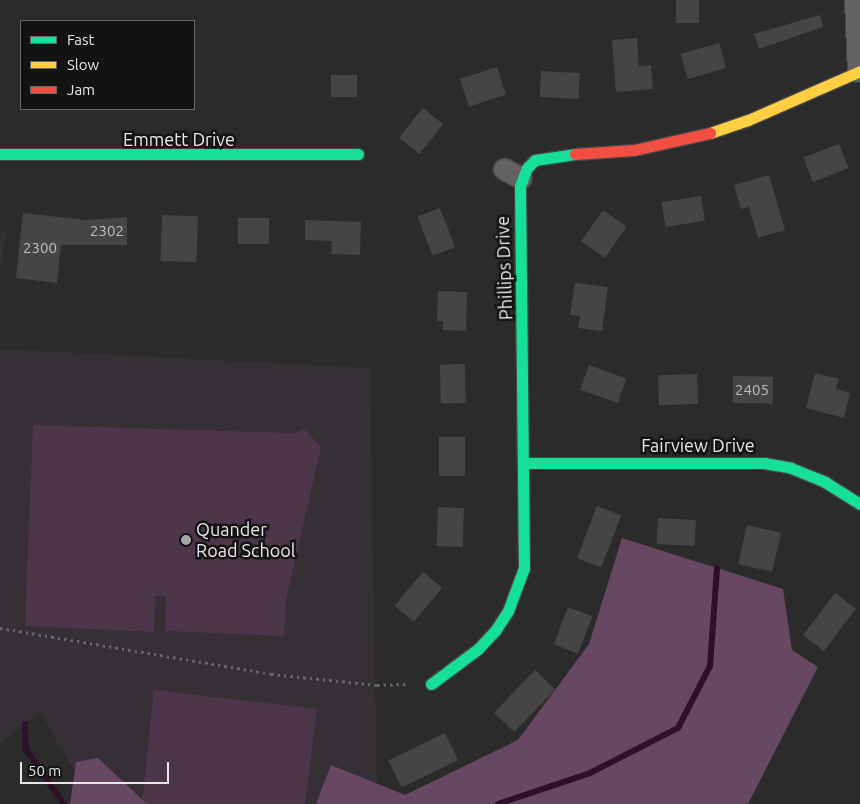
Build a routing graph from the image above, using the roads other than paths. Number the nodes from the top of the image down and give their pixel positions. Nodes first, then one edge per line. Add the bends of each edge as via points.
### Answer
1 (855, 0) edge
2 (859, 71) edge
3 (0, 154) edge
4 (358, 154) dead end
5 (525, 464) junction
6 (860, 504) edge
7 (431, 684) road end

1 - 2 street
2 - 5 street, Phillips Drive via 748,120 695,138 634,150 552,156 535,160 513,174
3 - 4 street, Emmett Drive
5 - 6 street, Fairview Drive via 764,463 791,468 825,482
5 - 7 street, Phillips Drive via 524,568 518,589 508,611 478,649

